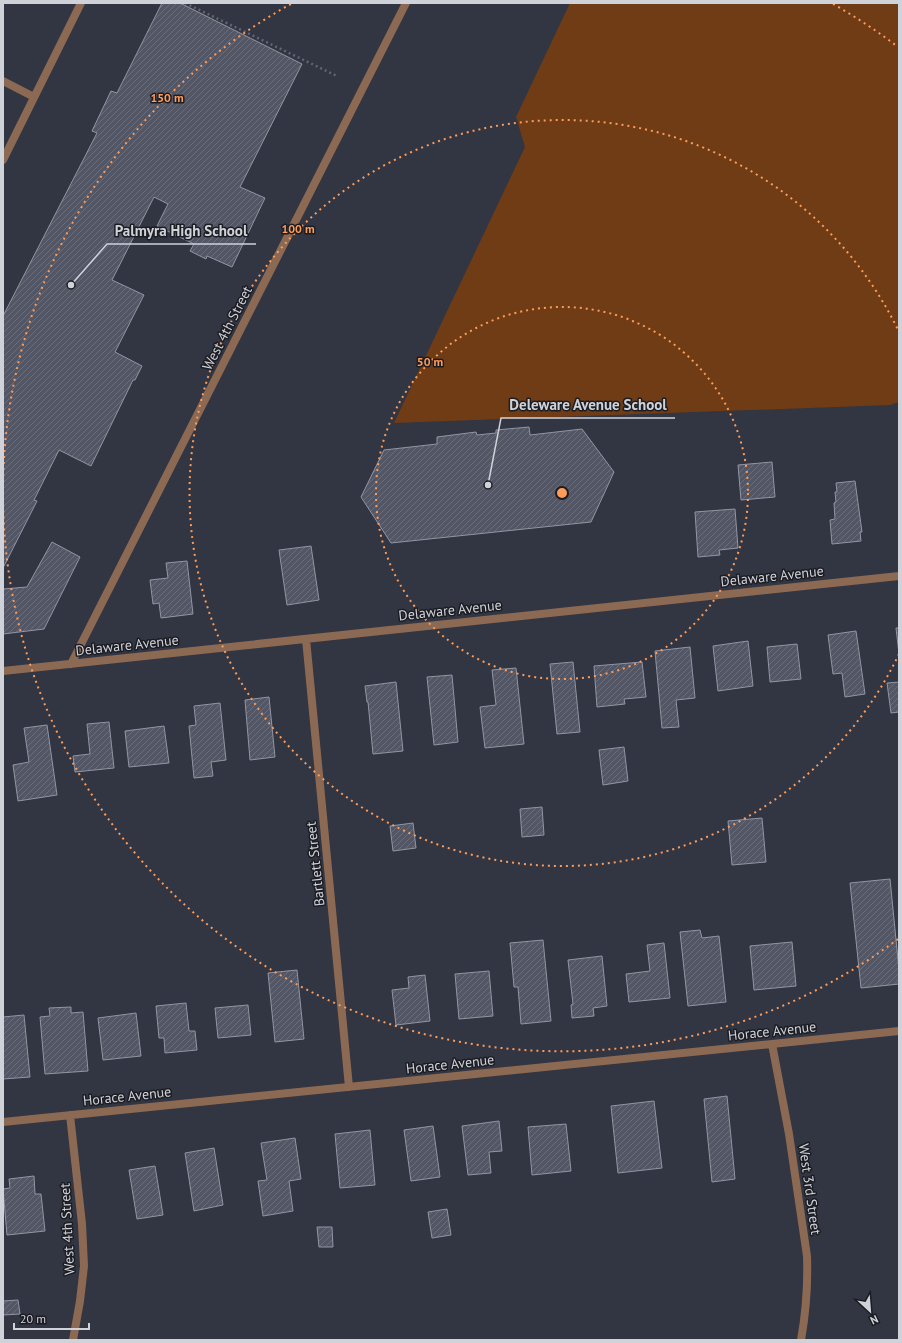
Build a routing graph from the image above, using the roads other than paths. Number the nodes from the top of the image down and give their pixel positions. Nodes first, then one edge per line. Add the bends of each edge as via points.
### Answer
1 (81, 3) edge
2 (406, 3) edge
3 (3, 81) edge
4 (34, 97) junction
5 (3, 160) edge
6 (899, 576) edge
7 (306, 639) junction
8 (71, 664) junction
9 (3, 671) edge
10 (899, 1031) edge
11 (772, 1044) junction
12 (349, 1087) junction
13 (70, 1115) junction
14 (3, 1122) edge
15 (73, 1340) edge
16 (801, 1340) edge

1 - 4 street
2 - 8 street, West 4th Street
3 - 4 street
4 - 5 street
6 - 7 street, Delaware Avenue
7 - 8 street, Delaware Avenue
7 - 12 street, Bartlett Street
8 - 9 street, Delaware Avenue
10 - 11 street, Horace Avenue
11 - 12 street, Horace Avenue
11 - 16 street, West 3rd Street via 789,1134 807,1256 807,1297
12 - 13 street, Horace Avenue
13 - 14 street, Horace Avenue
13 - 15 street, West 4th Street via 84,1266

